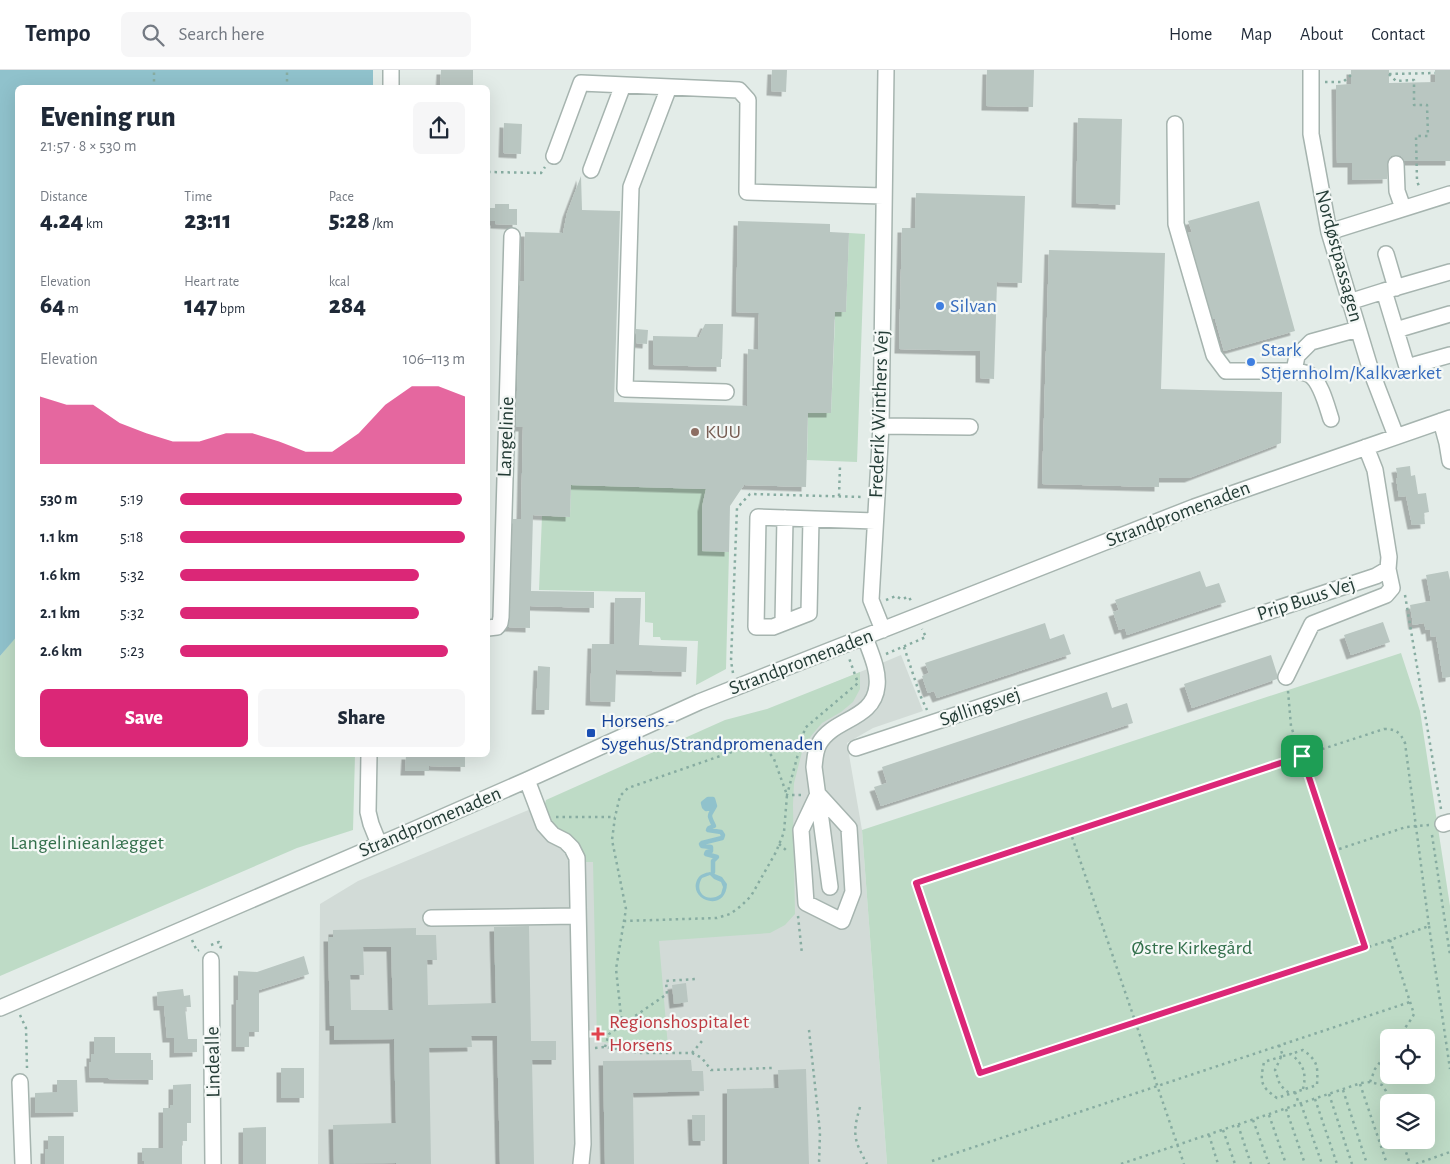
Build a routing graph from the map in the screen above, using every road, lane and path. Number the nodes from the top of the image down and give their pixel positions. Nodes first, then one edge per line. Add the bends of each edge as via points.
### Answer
1 (154, 70) edge
2 (287, 70) edge
3 (391, 70) edge
4 (886, 70) edge
5 (1311, 70) edge
6 (1435, 73) dead end
7 (1351, 75) dead end
8 (1333, 82) dead end
9 (154, 85) edge
10 (287, 85) edge
11 (391, 85) edge
12 (622, 85) junction
13 (669, 87) junction
14 (1175, 124) dead end
15 (554, 156) joint
16 (1396, 164) dead end
17 (591, 170) dead end
18 (490, 172) edge
19 (1417, 181) dead end
20 (1450, 194) edge
21 (883, 196) junction
22 (1403, 208) junction
23 (1330, 232) junction
24 (512, 236) dead end
25 (1386, 254) dead end
26 (1450, 272) edge
27 (1390, 290) junction
28 (1350, 302) junction
29 (1450, 314) edge
30 (1358, 328) junction
31 (1396, 330) junction
32 (1450, 355) edge
33 (1294, 371) junction
34 (726, 392) dead end
35 (1331, 419) dead end
36 (1445, 420) edge
37 (881, 426) junction
38 (970, 427) dead end
39 (1396, 436) junction
40 (1366, 446) junction
41 (1450, 462) edge
42 (840, 466) dead end
43 (839, 496) dead end
44 (785, 518) junction
45 (811, 519) junction
46 (876, 521) junction
47 (1388, 569) junction
48 (1392, 588) junction
49 (783, 623) junction
50 (490, 628) edge
51 (883, 630) junction
52 (865, 637) junction
53 (903, 647) dead end
54 (1104, 665) joint
55 (1286, 677) joint
56 (934, 722) junction
57 (856, 748) dead end
58 (1302, 756) junction
59 (370, 757) edge
60 (527, 780) junction
61 (818, 794) junction
62 (540, 816) junction
63 (615, 817) junction
64 (1441, 824) edge
65 (1417, 827) junction
66 (1070, 831) junction
67 (380, 844) junction
68 (1333, 851) junction
69 (830, 887) dead end
70 (578, 916) junction
71 (431, 918) dead end
72 (624, 921) junction
73 (1429, 926) junction
74 (1390, 940) junction
75 (1365, 947) junction
76 (1450, 955) edge
77 (211, 960) dead end
78 (695, 979) dead end
79 (15, 1002) junction
80 (1410, 1002) junction
81 (0, 1008) edge
82 (1136, 1022) junction
83 (622, 1025) junction
84 (1404, 1029) edge
85 (809, 1030) dead end
86 (702, 1042) dead end
87 (1279, 1045) junction
88 (582, 1048) junction
89 (604, 1048) junction
90 (692, 1053) junction
91 (1291, 1054) junction
92 (1282, 1057) junction
93 (1380, 1062) edge
94 (773, 1068) dead end
95 (1450, 1069) edge
96 (20, 1082) joint
97 (1370, 1082) junction
98 (1360, 1084) junction
99 (1157, 1086) junction
100 (1302, 1090) junction
101 (1343, 1090) junction
102 (1295, 1092) junction
103 (1290, 1094) junction
104 (1329, 1094) junction
105 (1387, 1094) edge
106 (1315, 1099) junction
107 (1300, 1104) junction
108 (860, 1107) dead end
109 (1286, 1109) junction
110 (1269, 1115) junction
111 (1254, 1120) junction
112 (1238, 1125) junction
113 (1223, 1130) junction
114 (1209, 1135) junction
115 (1178, 1145) junction
116 (1405, 1149) edge
117 (1450, 1152) edge
118 (932, 1161) dead end
119 (1133, 1162) edge
120 (23, 1164) edge
121 (213, 1164) edge
122 (581, 1164) edge
123 (819, 1164) edge
124 (867, 1164) edge
125 (1120, 1164) edge
126 (1184, 1164) edge
127 (1218, 1164) edge
128 (1234, 1164) edge
129 (1252, 1164) edge
130 (1268, 1164) edge
131 (1286, 1164) edge
132 (1305, 1164) edge
133 (1322, 1164) edge
134 (1337, 1164) edge
135 (1352, 1164) edge
136 (1367, 1164) edge
137 (1387, 1164) edge
138 (1410, 1164) edge
139 (1416, 1164) edge

1 - 9 path
2 - 10 path
3 - 11 street
4 - 21 street, Frederik Winthers Vej
5 - 23 street, Nordøstpassagen via 1312,134
6 - 19 path via 1389,74 1396,81 1414,80 1414,105 1427,104 1428,136 1416,136
7 - 8 path via 1343,82
12 - 13 street
12 - 15 street via 581,83
12 - 17 street
13 - 21 street via 739,90 748,100 747,192
13 - 34 street via 631,187 625,389
14 - 33 street via 1176,224 1214,355 1226,371
15 - 18 path via 541,174
16 - 22 street via 1397,191
20 - 22 street
21 - 37 street, Frederik Winthers Vej
22 - 23 street
23 - 28 street, Nordøstpassagen
24 - 50 street, Langelinie via 501,617 496,627
25 - 27 street
26 - 27 street
27 - 28 street
27 - 31 street
28 - 30 street, Nordøstpassagen
29 - 31 street
30 - 33 street via 1311,342 1297,356
30 - 39 street, Nordøstpassagen
31 - 32 street via 1407,367
33 - 35 street via 1310,375 1315,380
36 - 39 street, Strandpromenaden
36 - 41 street
37 - 38 street
37 - 46 street, Frederik Winthers Vej
39 - 40 street, Strandpromenaden
40 - 47 street via 1375,470 1389,557
40 - 51 street, Strandpromenaden via 1194,507
42 - 43 path
44 - 45 street
44 - 49 street
44 - 49 street via 758,517 756,627
45 - 46 street
45 - 49 street via 809,613
46 - 51 street, Frederik Winthers Vej via 871,600
47 - 48 street
47 - 54 street, Prip Buus Vej via 1376,576
48 - 55 street via 1386,595 1312,624
48 - 64 path via 1402,588 1405,592
51 - 52 street, Strandpromenaden
52 - 60 street, Strandpromenaden via 699,702
52 - 61 street via 876,673 875,696 861,714 834,728 819,745 814,767
53 - 56 path via 920,695
54 - 56 street, Søllingsvej
55 - 58 path via 1291,726
56 - 57 street, Søllingsvej
58 - 65 path via 1384,729 1401,734
58 - 66 path
58 - 68 path
59 - 67 street via 368,812
60 - 62 street
60 - 67 street, Strandpromenaden
61 - 61 street via 801,830 806,903 842,921 853,892 849,828
61 - 69 street
62 - 63 path
62 - 70 street via 547,830 565,841 577,858
63 - 72 path via 612,840 626,909
63 - 72 path via 620,796 628,788 748,746 764,747 774,759 787,795 784,832 751,896 741,906 717,918
64 - 65 path
64 - 76 path
65 - 68 path via 1406,827
65 - 73 path
66 - 82 path
66 - 82 path via 916,883 976,1064 980,1073
67 - 79 street, Strandpromenaden
68 - 75 path
70 - 71 street
70 - 88 street
72 - 83 path via 616,969
73 - 74 path
73 - 95 path
74 - 75 path
74 - 80 path
75 - 82 path
77 - 121 street, Lindealle
78 - 83 path via 666,982 667,994
79 - 81 street, Strandpromenaden
79 - 96 path via 26,1028 27,1076
80 - 84 path via 1414,1014
80 - 87 path
82 - 99 path
83 - 89 path via 609,1034
85 - 123 path via 820,1132
86 - 90 path
87 - 92 path
87 - 99 path
88 - 89 path
88 - 122 street
89 - 90 path via 639,1053
90 - 94 path via 702,1058 711,1070
91 - 92 path
91 - 100 path via 1300,1062 1306,1078
91 - 100 path via 1303,1050 1313,1058 1318,1070 1317,1085
92 - 103 path via 1275,1070 1280,1085
92 - 103 path via 1264,1062 1261,1078 1265,1089 1277,1098
93 - 97 path
96 - 120 street
97 - 98 path
97 - 105 path via 1382,1085
98 - 101 path
98 - 137 path
99 - 115 path
99 - 118 path
100 - 102 path
101 - 104 path
101 - 136 path
102 - 103 path
102 - 107 path
104 - 106 path
104 - 135 path
106 - 107 path
106 - 134 path
107 - 109 path
107 - 133 path
108 - 124 path via 855,1138
109 - 110 path
109 - 132 path
110 - 111 path
110 - 131 path
111 - 112 path
111 - 130 path
112 - 113 path
112 - 129 path
113 - 114 path
113 - 128 path
114 - 115 path
114 - 127 path
115 - 119 path
115 - 126 path
116 - 138 path
117 - 139 path
119 - 125 path

